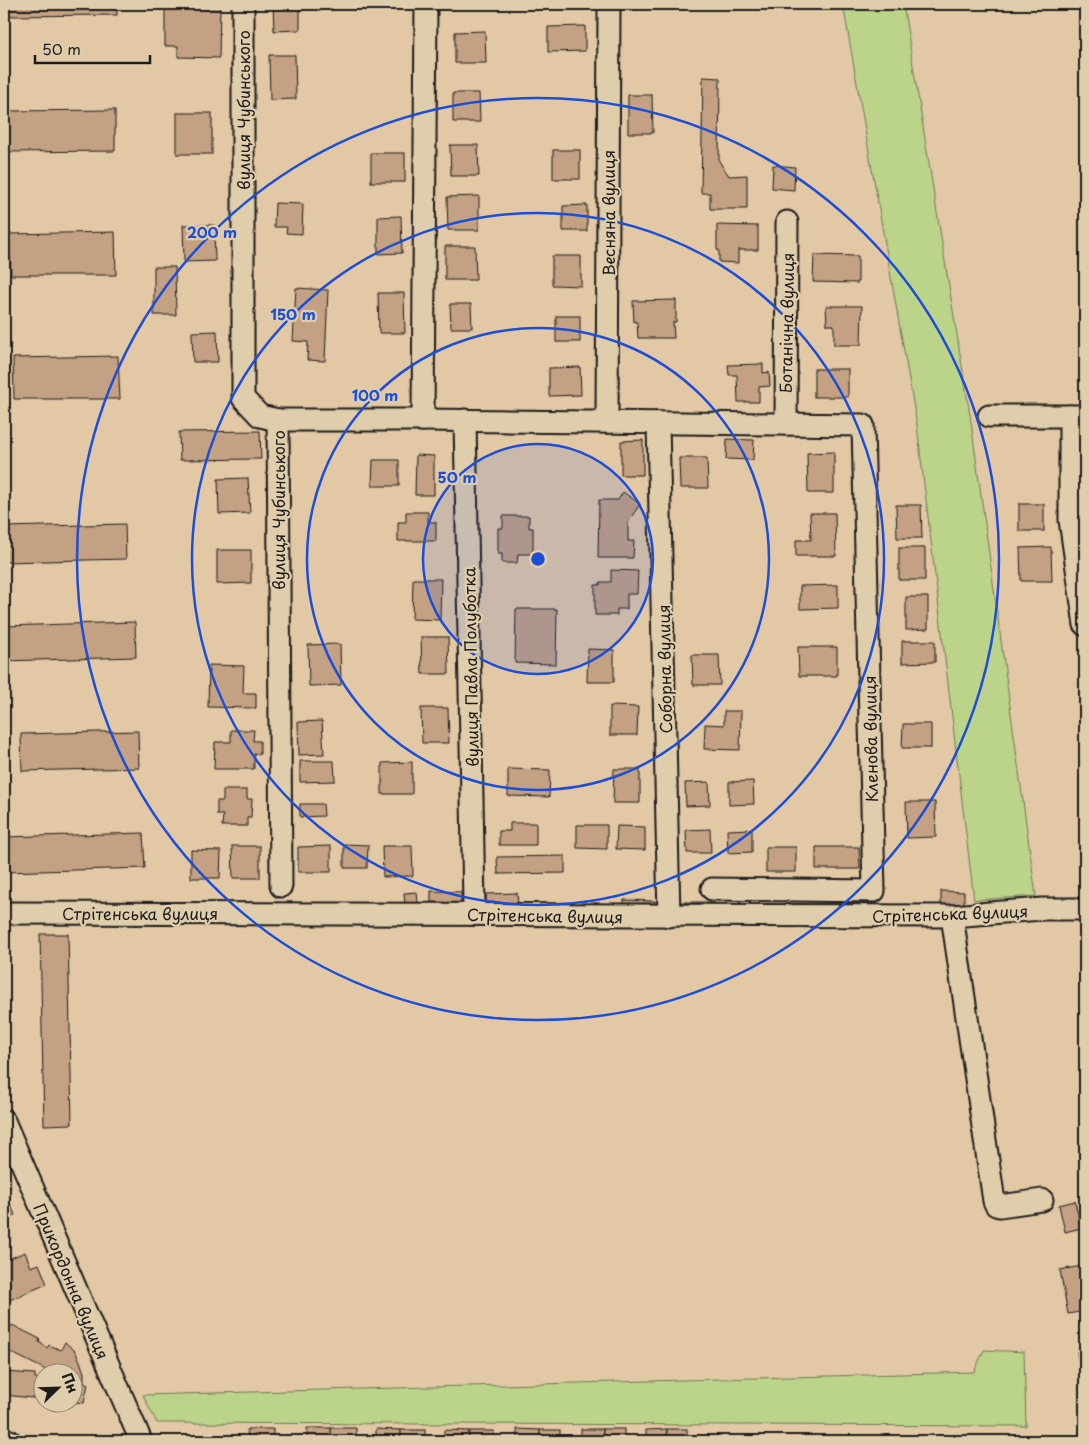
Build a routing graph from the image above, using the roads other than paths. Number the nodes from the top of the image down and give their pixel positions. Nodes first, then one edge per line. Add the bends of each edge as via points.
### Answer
1 (243, 4) edge
2 (426, 4) edge
3 (609, 4) edge
4 (788, 222) dead end
5 (990, 416) dead end
6 (1077, 416) edge
7 (278, 420) junction
8 (423, 420) junction
9 (465, 420) junction
10 (607, 422) junction
11 (658, 423) junction
12 (786, 424) junction
13 (1085, 625) edge
14 (281, 886) dead end
15 (712, 889) dead end
16 (1085, 909) edge
17 (4, 913) edge
18 (473, 914) junction
19 (669, 916) junction
20 (952, 916) junction
21 (4, 1121) edge
22 (1042, 1200) dead end
23 (4, 1439) edge
24 (10, 1441) edge
25 (141, 1441) edge

1 - 7 street, вулиця Чубинського via 243,398 260,416
2 - 8 street
3 - 10 street, Весняна вулиця
4 - 12 street, Ботанічна вулиця
5 - 6 street
6 - 13 street via 1070,520
7 - 8 street
7 - 14 street, вулиця Чубинського
8 - 9 street
9 - 10 street
9 - 18 street, вулиця Павла Полуботка
10 - 11 street
11 - 12 street
11 - 19 street, Соборна вулиця
12 - 15 street, Кленова вулиця via 863,425 874,891
16 - 20 street, Стрітенська вулиця
17 - 18 street, Стрітенська вулиця
18 - 19 street, Стрітенська вулиця
19 - 20 street, Стрітенська вулиця
20 - 22 street via 994,1201 1000,1206
21 - 25 street, Прикордонна вулиця
23 - 24 street

